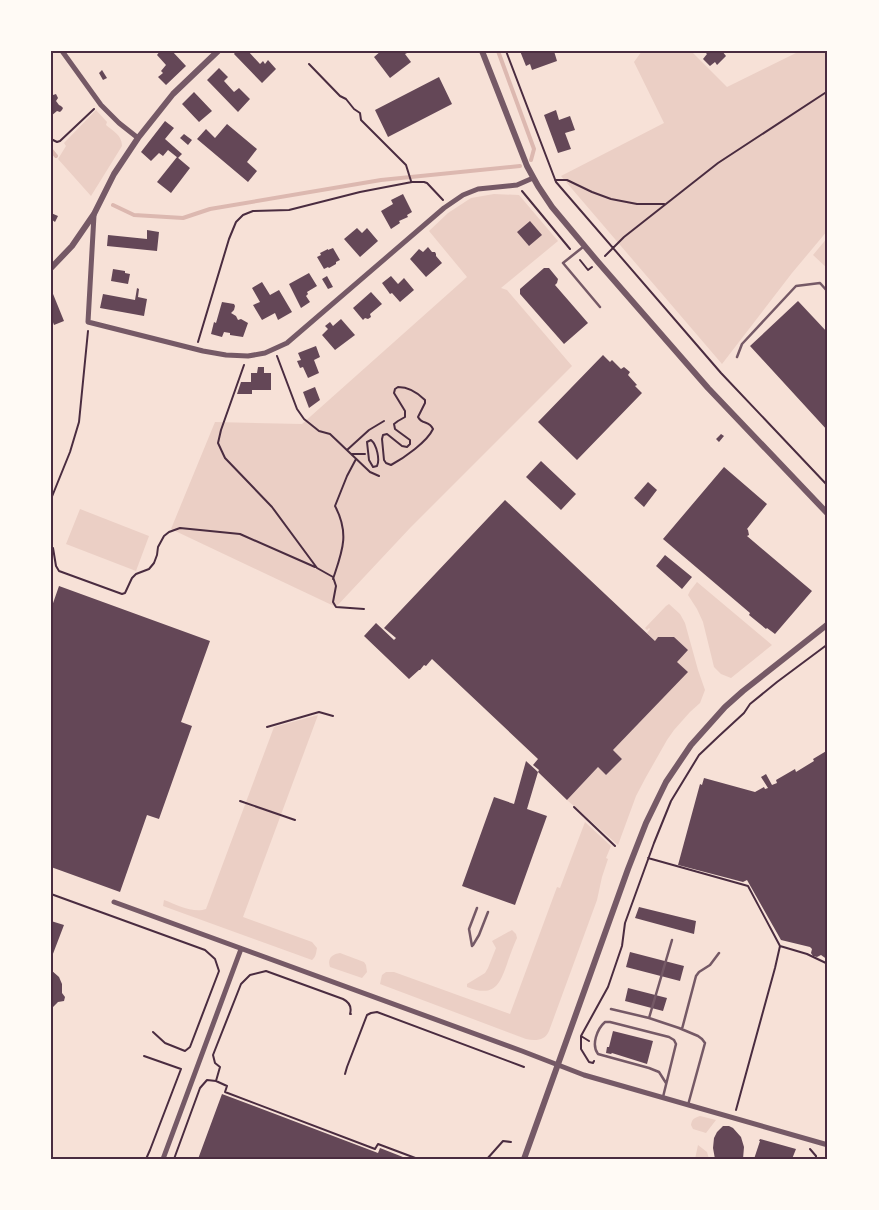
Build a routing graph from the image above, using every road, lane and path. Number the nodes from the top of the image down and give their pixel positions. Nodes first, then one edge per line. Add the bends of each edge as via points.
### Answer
1 (62, 51) edge
2 (218, 51) edge
3 (482, 51) edge
4 (506, 51) edge
5 (309, 64) dead end
6 (828, 91) edge
7 (100, 104) junction
8 (138, 138) junction
9 (51, 139) edge
10 (533, 178) junction
11 (411, 180) junction
12 (555, 180) junction
13 (664, 204) junction
14 (448, 205) junction
15 (94, 214) junction
16 (585, 246) junction
17 (613, 249) junction
18 (51, 268) edge
19 (828, 292) edge
20 (600, 307) dead end
21 (88, 322) junction
22 (196, 349) junction
23 (275, 349) junction
24 (248, 356) junction
25 (737, 356) dead end
26 (384, 421) dead end
27 (347, 450) junction
28 (351, 454) junction
29 (365, 454) dead end
30 (356, 458) junction
31 (369, 460) joint
32 (386, 463) joint
33 (379, 476) dead end
34 (828, 486) edge
35 (51, 499) edge
36 (828, 514) edge
37 (53, 548) dead end
38 (317, 568) junction
39 (333, 579) junction
40 (364, 609) dead end
41 (828, 624) edge
42 (828, 644) edge
43 (333, 716) dead end
44 (267, 727) dead end
45 (240, 801) dead end
46 (574, 807) dead end
47 (295, 820) dead end
48 (615, 846) dead end
49 (648, 858) junction
50 (51, 894) edge
51 (114, 902) dead end
52 (477, 908) dead end
53 (488, 912) dead end
54 (672, 940) dead end
55 (780, 946) junction
56 (241, 949) junction
57 (719, 953) dead end
58 (828, 964) edge
59 (611, 1009) dead end
60 (351, 1014) dead end
61 (649, 1018) junction
62 (682, 1029) junction
63 (153, 1032) dead end
64 (144, 1056) dead end
65 (588, 1062) dead end
66 (557, 1065) junction
67 (524, 1067) dead end
68 (345, 1074) dead end
69 (216, 1081) junction
70 (666, 1083) junction
71 (663, 1098) junction
72 (688, 1105) junction
73 (733, 1118) junction
74 (511, 1142) dead end
75 (828, 1145) edge
76 (809, 1147) dead end
77 (146, 1159) edge
78 (163, 1159) edge
79 (174, 1159) edge
80 (418, 1159) edge
81 (487, 1159) edge
82 (524, 1159) edge
83 (816, 1159) edge

1 - 7 street
2 - 8 street via 173,94
3 - 10 street
4 - 12 path
5 - 11 path via 360,112 361,120 406,165
6 - 13 path via 718,163
7 - 8 street
7 - 9 path via 60,141
8 - 15 street via 114,174
10 - 14 street via 517,185 478,190
10 - 16 street via 552,207
11 - 14 path via 427,183
11 - 22 path via 289,210 253,211 243,215 236,222 229,239
12 - 13 path via 567,180 611,199 637,204
12 - 17 path
13 - 17 path
14 - 23 street via 287,343
15 - 18 street via 72,246
15 - 21 street
16 - 20 lane via 562,263
16 - 36 street via 708,388
17 - 34 path via 721,373
19 - 25 lane via 820,284 796,286 742,344
21 - 22 street
21 - 35 path via 79,422
22 - 24 street
23 - 24 street
23 - 27 path via 297,409 304,419 319,431 330,434
24 - 38 path via 218,443 225,458 272,507
26 - 27 path
27 - 28 path
28 - 29 path
28 - 30 path
30 - 33 path
30 - 39 path via 335,506 344,535
31 - 31 path via 367,442 371,440 376,447 378,462 373,466
32 - 32 path via 384,435 402,446 410,444 394,424 405,417 394,393 395,389 402,387 425,400 418,417 433,429 408,454 391,465
37 - 38 path via 59,572 122,594 136,574 149,569 154,563 164,536 180,528 240,534
38 - 39 path
39 - 40 path via 336,607
41 - 66 street via 725,707 691,746 666,782 628,869
42 - 49 path via 750,704 700,755 671,801
43 - 44 path via 319,712
45 - 47 path
46 - 48 path
49 - 55 path via 748,886
49 - 65 path via 625,923 622,946 608,987 581,1036 581,1049
50 - 63 path via 205,950 215,959 219,971 190,1047 186,1051 165,1043
51 - 56 street
52 - 53 lane via 469,929 472,946
54 - 61 lane
55 - 58 path
55 - 73 path
56 - 66 street
56 - 78 street
57 - 62 lane via 696,976
59 - 61 lane
60 - 69 path via 349,1003 343,999 266,971 250,975 241,984 213,1055 220,1067
61 - 62 lane
62 - 72 lane via 705,1043
64 - 77 path via 181,1069
66 - 71 street
66 - 82 street
67 - 68 path via 377,1012 365,1019
69 - 79 path via 207,1080 200,1088
69 - 80 path via 227,1086 225,1092 234,1096 375,1149 378,1144
70 - 70 lane via 676,1044 674,1040 610,1022 599,1027 595,1046 598,1054 659,1072
70 - 71 lane
71 - 72 street
72 - 73 street
73 - 75 street
74 - 81 path via 503,1141
76 - 83 path

